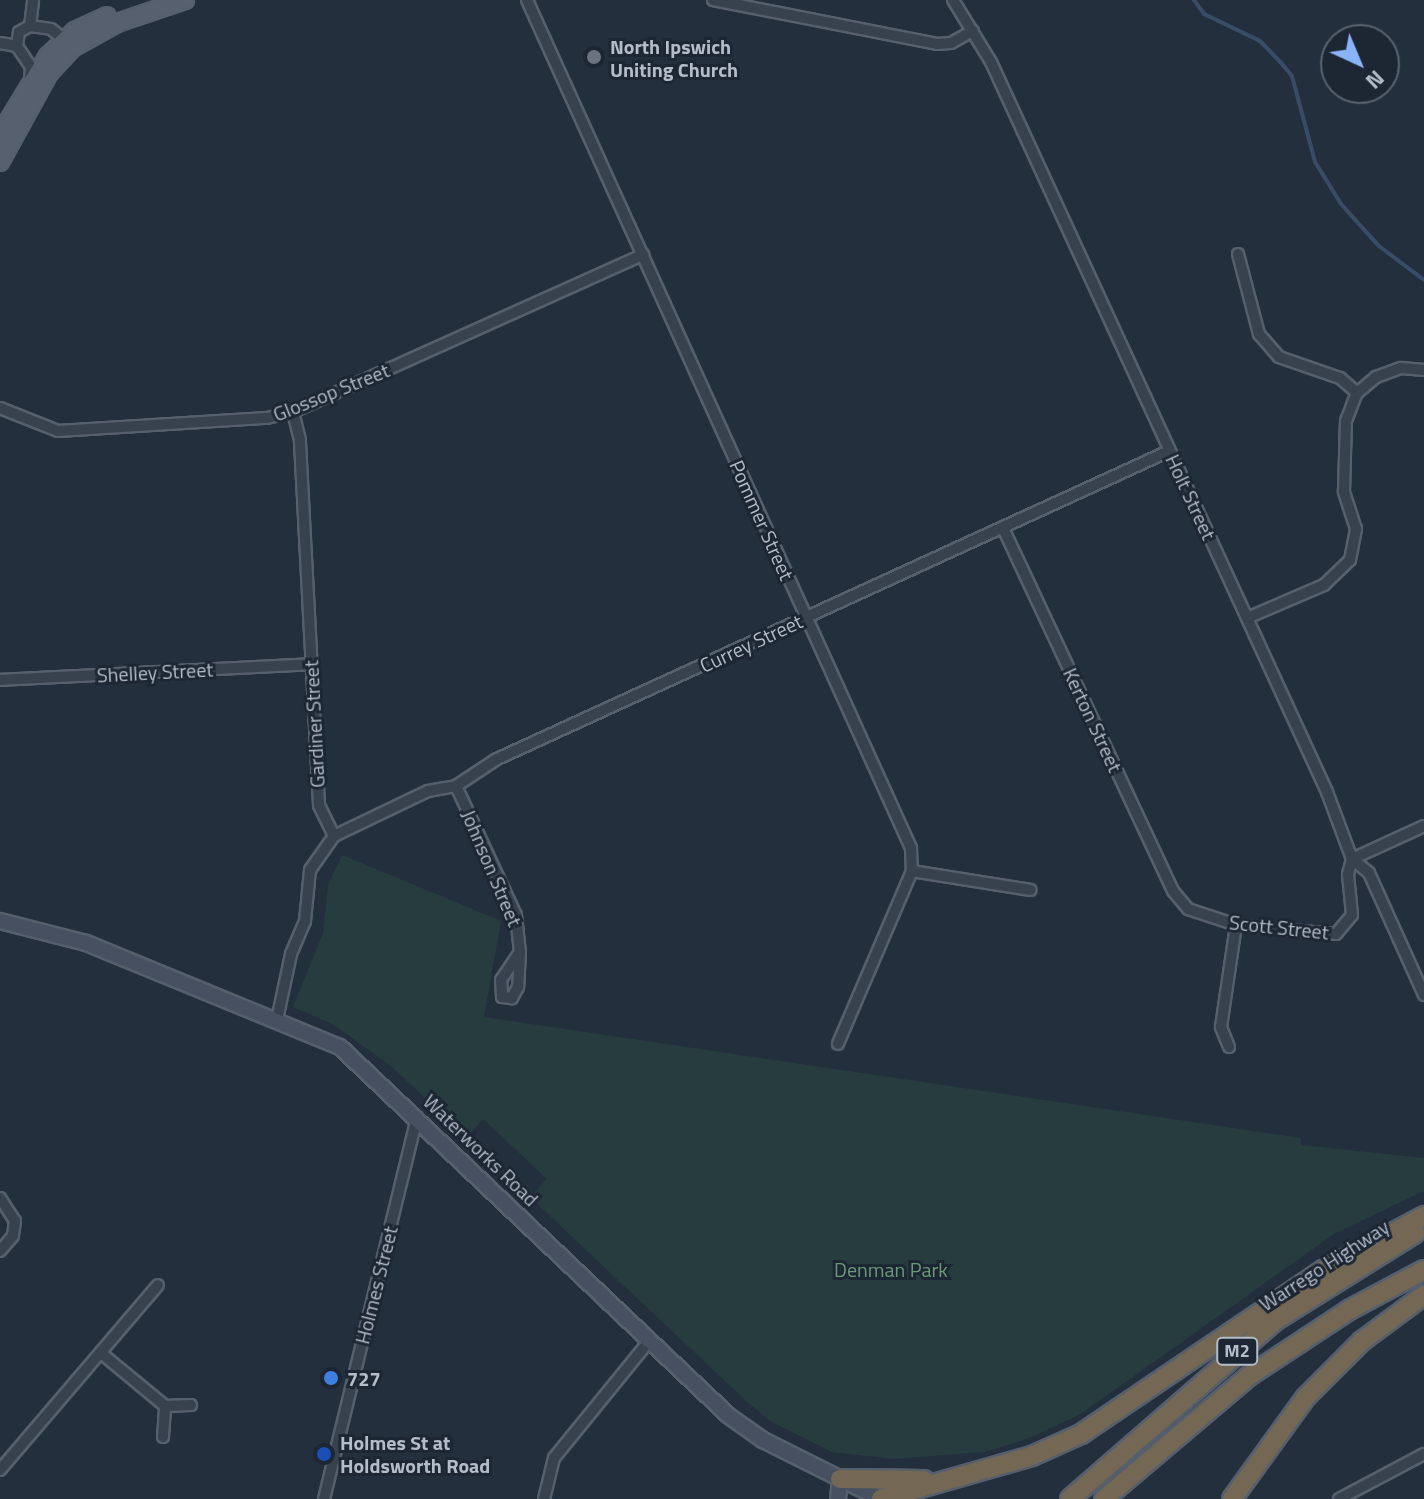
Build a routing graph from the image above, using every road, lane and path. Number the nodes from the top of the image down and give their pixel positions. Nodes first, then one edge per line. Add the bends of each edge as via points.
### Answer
1 (33, 0) edge
2 (154, 0) edge
3 (185, 0) edge
4 (527, 0) edge
5 (713, 0) edge
6 (953, 0) edge
7 (30, 26) junction
8 (973, 31) junction
9 (0, 43) edge
10 (68, 43) junction
11 (17, 46) junction
12 (36, 70) junction
13 (0, 135) edge
14 (0, 162) edge
15 (1238, 254) dead end
16 (643, 255) junction
17 (1424, 370) edge
18 (1357, 393) junction
19 (0, 408) edge
20 (293, 412) junction
21 (1169, 451) junction
22 (1003, 528) junction
23 (806, 618) junction
24 (1247, 618) junction
25 (311, 664) junction
26 (0, 680) edge
27 (456, 786) junction
28 (1424, 826) edge
29 (334, 836) junction
30 (1352, 859) junction
31 (912, 871) junction
32 (1030, 890) dead end
33 (1188, 909) joint
34 (0, 921) edge
35 (1236, 925) junction
36 (520, 952) dead end
37 (1424, 995) edge
38 (277, 1020) junction
39 (838, 1044) dead end
40 (1229, 1047) dead end
41 (417, 1117) junction
42 (0, 1198) edge
43 (1424, 1216) edge
44 (1424, 1229) edge
45 (0, 1251) edge
46 (1424, 1270) edge
47 (158, 1285) dead end
48 (1424, 1295) edge
49 (650, 1340) junction
50 (101, 1353) junction
51 (191, 1405) dead end
52 (165, 1406) junction
53 (163, 1437) dead end
54 (1424, 1454) edge
55 (0, 1470) edge
56 (840, 1479) junction
57 (934, 1482) junction
58 (324, 1499) edge
59 (544, 1499) edge
60 (838, 1499) edge
61 (881, 1499) edge
62 (1070, 1499) edge
63 (1104, 1499) edge
64 (1232, 1499) edge
65 (1339, 1499) edge

1 - 7 street
2 - 10 main road via 97,20
3 - 10 main road
4 - 16 street, Pommer Street
5 - 8 street via 937,44
6 - 8 street, Holt Street
7 - 10 street
7 - 11 street via 19,32
8 - 21 street, Holt Street
9 - 11 street
10 - 12 main road
11 - 12 street
12 - 13 main road
12 - 14 main road
15 - 18 street via 1259,334 1279,357 1340,378
16 - 20 street, Glossop Street
16 - 23 street, Pommer Street
17 - 18 street via 1401,368 1376,377
18 - 24 street via 1341,458 1356,529 1350,560 1324,585
19 - 20 street, Glossop Street via 58,431
20 - 25 street, Gardiner Street via 300,440
21 - 22 street, Currey Street
21 - 24 street, Holt Street
22 - 23 street, Currey Street
22 - 33 street, Kerton Street via 1173,891
23 - 27 street, Currey Street via 497,759
23 - 31 street, Pommer Street via 911,848
24 - 30 street, Holt Street
25 - 26 street, Shelley Street
25 - 29 street, Gardiner Street via 319,805
27 - 29 street, Currey Street via 428,791
27 - 36 street, Johnson Street via 516,915
28 - 30 street
29 - 38 street via 310,870 305,921 291,954
30 - 35 street, Scott Street via 1348,874 1353,912 1342,931 1323,936
30 - 37 street, Holt Street via 1369,873
31 - 32 street
31 - 39 street
33 - 35 street, Scott Street
34 - 38 main road, Waterworks Road via 86,943
35 - 40 street via 1221,1027
38 - 41 main road, Waterworks Road via 348,1053
41 - 49 main road, Waterworks Road
41 - 58 street, Holmes Street
42 - 45 street via 15,1221 13,1236
43 - 57 highway via 1323,1270 1100,1424 1032,1456
44 - 62 highway, Warrego Highway / M2 via 1276,1320
46 - 63 highway, M2 via 1349,1310 1249,1376
47 - 50 street
48 - 64 highway via 1362,1341 1305,1398
49 - 56 main road, Waterworks Road via 747,1430
49 - 59 street via 554,1458
50 - 52 street
50 - 55 street
51 - 52 street
52 - 53 street
54 - 65 street
56 - 57 highway
56 - 60 main road
56 - 61 main road, Waterworks Road
57 - 61 highway

